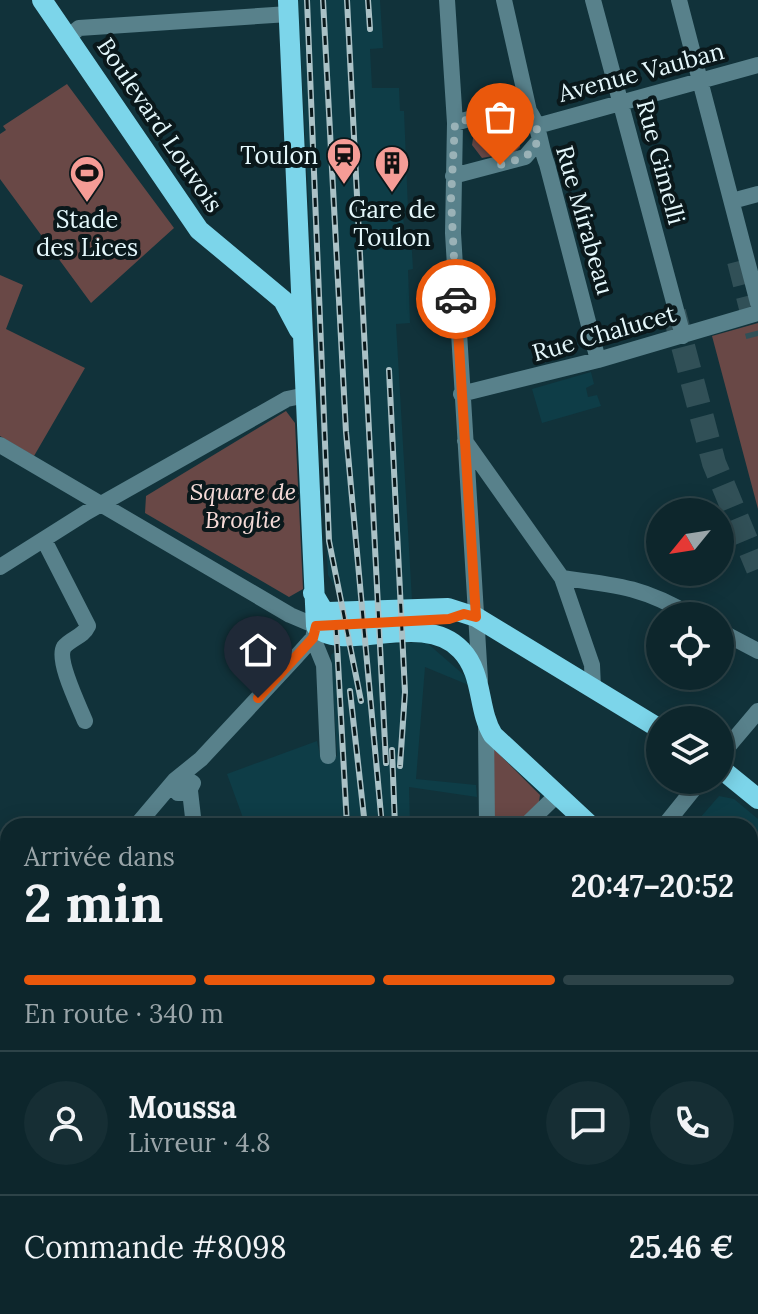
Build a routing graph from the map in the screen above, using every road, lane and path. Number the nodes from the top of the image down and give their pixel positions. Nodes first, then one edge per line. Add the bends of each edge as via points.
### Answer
1 (42, 0) edge
2 (447, 0) edge
3 (504, 0) edge
4 (593, 0) edge
5 (679, 0) edge
6 (288, 7) edge
7 (68, 37) junction
8 (758, 65) edge
9 (698, 80) junction
10 (620, 102) junction
11 (455, 123) junction
12 (534, 126) junction
13 (453, 176) junction
14 (758, 194) edge
15 (732, 201) junction
16 (758, 303) edge
17 (758, 313) edge
18 (683, 336) junction
19 (303, 342) junction
20 (598, 360) junction
21 (461, 394) junction
22 (306, 395) junction
23 (465, 441) junction
24 (0, 445) edge
25 (100, 505) junction
26 (44, 540) junction
27 (0, 567) edge
28 (562, 578) junction
29 (668, 602) edge
30 (456, 619) junction
31 (323, 627) junction
32 (734, 638) edge
33 (758, 651) edge
34 (593, 688) junction
35 (480, 689) junction
36 (758, 711) edge
37 (646, 720) edge
38 (85, 721) dead end
39 (486, 725) junction
40 (734, 739) edge
41 (328, 756) dead end
42 (734, 779) edge
43 (183, 786) junction
44 (558, 794) junction
45 (690, 794) edge
46 (758, 799) edge
47 (144, 818) edge
48 (191, 818) edge
49 (487, 818) edge
50 (533, 818) edge
51 (583, 818) edge
52 (670, 818) edge

1 - 7 main road, Boulevard Louvois
2 - 11 street
3 - 12 street, Rue Mirabeau
4 - 10 street, Rue Gimelli
5 - 9 street
6 - 7 street via 79,28
6 - 19 main road
7 - 19 main road, Boulevard Louvois via 199,230 283,300
8 - 9 street, Avenue Vauban
9 - 10 street, Avenue Vauban
9 - 15 street
10 - 12 street, Avenue Vauban
10 - 18 street, Rue Gimelli
11 - 12 street via 514,106
11 - 13 street
12 - 13 street via 525,157
12 - 20 street, Rue Mirabeau
13 - 21 street
14 - 15 street
15 - 16 street
17 - 18 street, Rue Chalucet
18 - 20 street, Rue Chalucet
19 - 22 main road
20 - 21 street, Rue Chalucet
21 - 23 street
22 - 25 street via 287,399
22 - 31 main road via 313,593
23 - 28 street
23 - 30 street
24 - 25 street
25 - 26 street
25 - 31 street via 290,615
26 - 27 street
26 - 38 street via 88,626 85,634 65,646 61,658
28 - 29 street via 630,586
28 - 34 street via 592,665
30 - 31 main road
30 - 34 main road
30 - 35 street
30 - 35 main road
31 - 41 street
31 - 43 street via 201,759
32 - 33 street
34 - 37 main road
35 - 39 main road
36 - 40 street
39 - 44 main road
39 - 49 street
42 - 46 main road
43 - 47 street
43 - 48 street
44 - 50 street
44 - 51 main road
45 - 52 street

